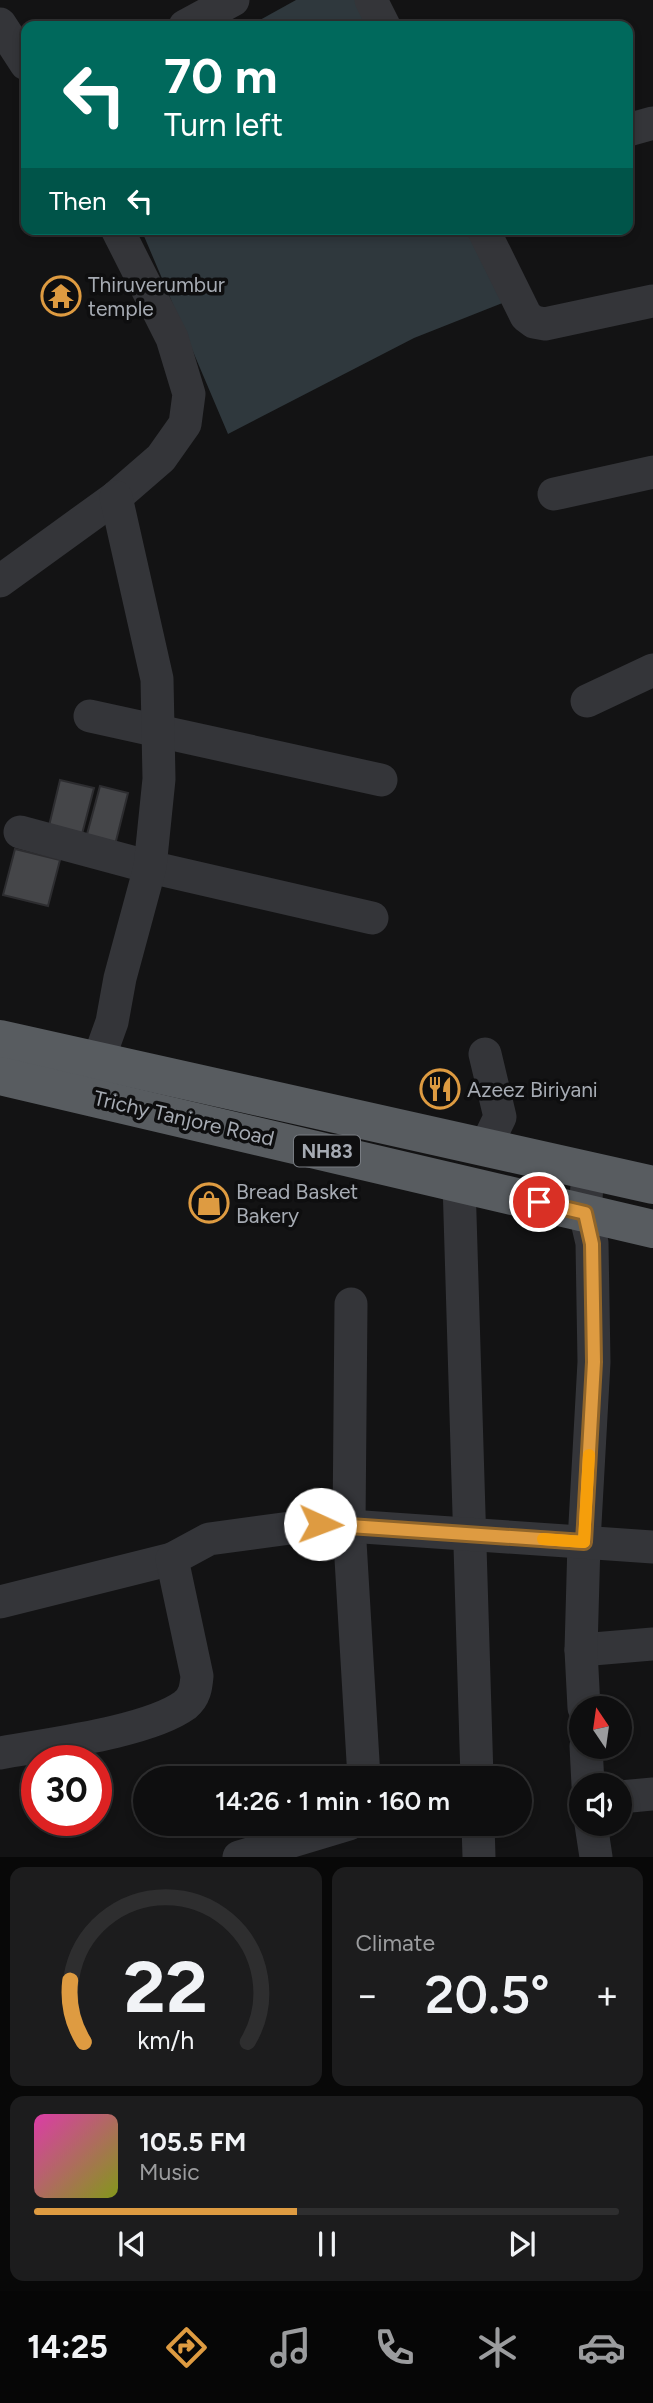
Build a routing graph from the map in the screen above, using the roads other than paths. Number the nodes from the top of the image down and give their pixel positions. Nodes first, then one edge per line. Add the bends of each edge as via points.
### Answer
1 (233, 0) edge
2 (371, 0) edge
3 (194, 21) edge
4 (382, 21) edge
5 (0, 24) edge
6 (21, 56) edge
7 (653, 123) edge
8 (633, 129) edge
9 (120, 235) edge
10 (487, 235) edge
11 (653, 301) edge
12 (653, 472) edge
13 (554, 494) dead end
14 (116, 497) junction
15 (0, 580) edge
16 (653, 670) edge
17 (587, 701) dead end
18 (90, 716) dead end
19 (160, 730) junction
20 (381, 780) dead end
21 (20, 832) dead end
22 (150, 867) junction
23 (372, 918) dead end
24 (0, 1039) edge
25 (485, 1054) dead end
26 (98, 1061) junction
27 (0, 1076) edge
28 (485, 1148) junction
29 (589, 1170) junction
30 (459, 1182) junction
31 (653, 1185) edge
32 (585, 1213) junction
33 (653, 1228) edge
34 (351, 1304) dead end
35 (349, 1525) junction
36 (469, 1534) junction
37 (584, 1542) junction
38 (653, 1547) edge
39 (172, 1559) junction
40 (0, 1602) edge
41 (653, 1644) edge
42 (581, 1650) junction
43 (583, 1696) edge
44 (0, 1753) edge
45 (363, 1766) edge
46 (477, 1766) edge
47 (653, 1794) edge
48 (632, 1796) edge
49 (309, 1836) edge
50 (478, 1836) edge
51 (593, 1836) edge
52 (239, 1857) edge
53 (479, 1857) edge
54 (596, 1857) edge

1 - 3 street
2 - 4 street
5 - 6 street
7 - 8 street
9 - 14 street via 172,338 189,394 185,424 161,458
10 - 11 street via 526,316 534,321 545,324
12 - 13 street
14 - 15 street
14 - 19 street via 157,679
16 - 17 street
18 - 19 street
19 - 20 street
19 - 22 street
21 - 22 street
22 - 23 street
22 - 26 street
24 - 26 highway, Trichy Tanjore Road / NH83
25 - 28 street via 499,1117
26 - 28 highway, Trichy Tanjore Road / NH83
27 - 30 highway, Trichy Tanjore Road / NH83
28 - 29 highway, Trichy Tanjore Road / NH83
29 - 31 highway, Trichy Tanjore Road / NH83
29 - 32 street
30 - 32 highway, Trichy Tanjore Road / NH83
30 - 36 street
32 - 33 highway, Trichy Tanjore Road / NH83
32 - 37 street via 592,1244 594,1362
34 - 35 street
35 - 36 street
35 - 39 street via 320,1524 209,1539
35 - 45 street
36 - 37 street
36 - 46 street
37 - 38 street
37 - 42 street
39 - 40 street
39 - 44 street via 197,1676 196,1692 187,1704 133,1727
41 - 42 street
42 - 43 street
47 - 48 street
49 - 52 street
50 - 53 street
51 - 54 street

